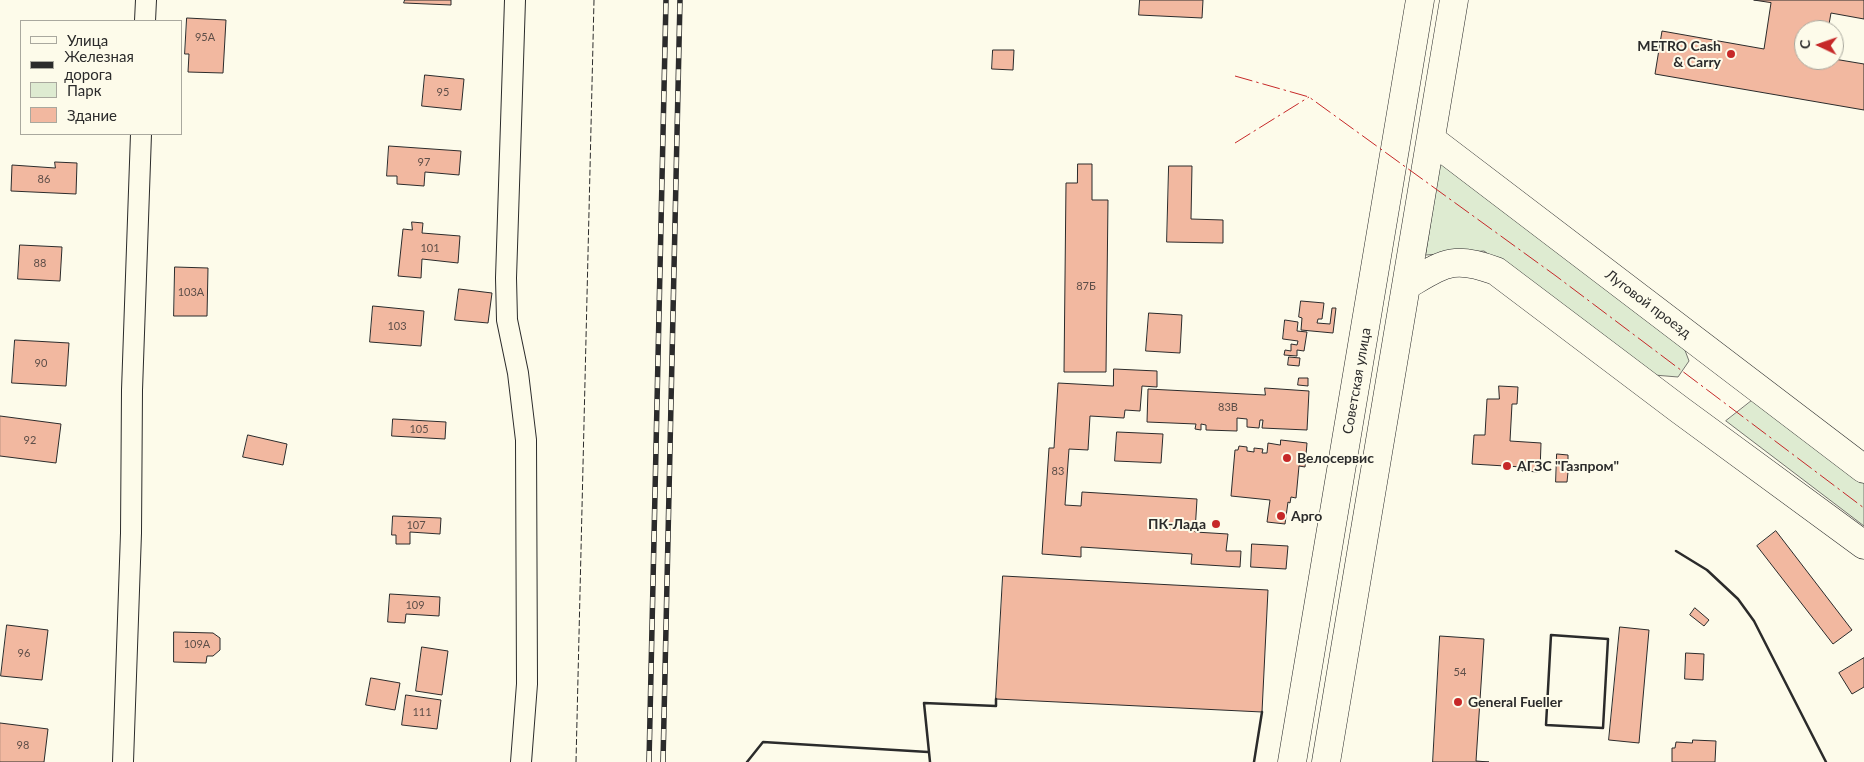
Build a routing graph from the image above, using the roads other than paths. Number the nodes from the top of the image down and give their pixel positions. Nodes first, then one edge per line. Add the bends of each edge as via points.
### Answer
1 (146, 0) edge
2 (515, 0) edge
3 (1420, 0) edge
4 (1454, 0) edge
5 (145, 20) edge
6 (141, 135) edge
7 (1432, 140) junction
8 (1407, 284) junction
9 (1864, 469) edge
10 (1864, 546) edge
11 (123, 762) edge
12 (521, 762) edge
13 (1292, 762) edge
14 (1326, 762) edge

1 - 5 street
2 - 12 street via 506,278 508,320 526,440 527,684
3 - 13 main road, Советская улица
4 - 7 main road
6 - 11 street
7 - 8 main road
7 - 9 main road, Луговой проезд
8 - 10 main road via 1443,264 1471,262 1496,271
8 - 14 main road

